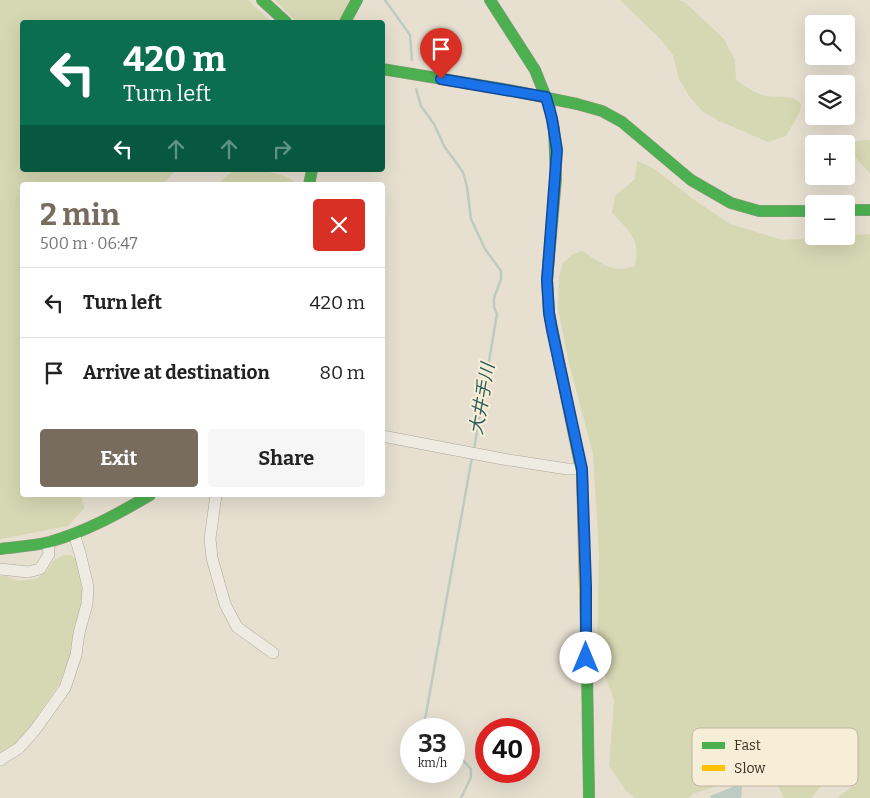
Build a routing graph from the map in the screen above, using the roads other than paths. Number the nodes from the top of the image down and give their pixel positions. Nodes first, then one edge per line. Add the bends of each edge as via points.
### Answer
1 (262, 0) edge
2 (357, 0) edge
3 (490, 0) edge
4 (284, 20) edge
5 (346, 20) edge
6 (385, 70) edge
7 (546, 97) junction
8 (855, 210) edge
9 (870, 210) edge
10 (805, 211) edge
11 (385, 437) edge
12 (582, 469) junction
13 (146, 497) edge
14 (216, 497) edge
15 (74, 534) junction
16 (48, 542) junction
17 (0, 549) edge
18 (0, 569) edge
19 (273, 654) dead end
20 (0, 760) edge
21 (589, 798) edge

1 - 4 street
2 - 5 street
3 - 7 street via 535,70
6 - 7 street
7 - 10 street via 602,111 622,122 692,180 731,203 759,210
7 - 12 street via 557,150 547,280 549,313
8 - 9 street
11 - 12 street via 566,469
12 - 21 street
13 - 15 street
14 - 19 street via 210,539 224,604 237,627
15 - 16 street
15 - 20 street via 88,587 88,604 76,655 65,688 35,730 19,748
16 - 17 street
16 - 18 street via 49,554 40,568 28,572

